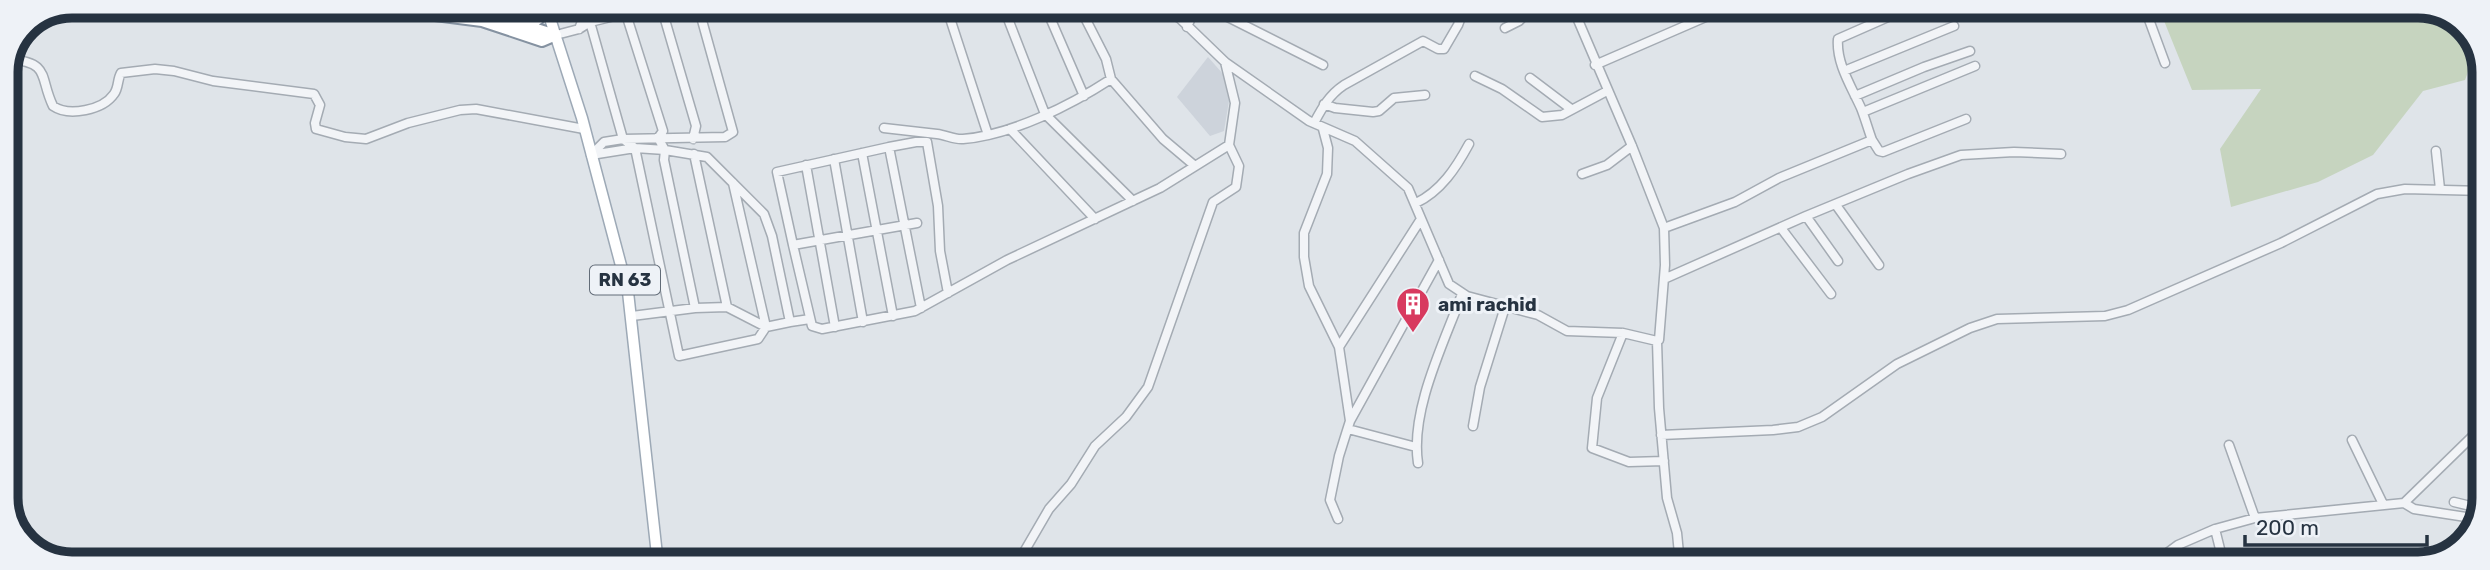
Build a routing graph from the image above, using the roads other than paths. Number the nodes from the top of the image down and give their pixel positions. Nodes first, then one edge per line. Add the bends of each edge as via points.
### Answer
1 (459, 18) edge
2 (501, 18) edge
3 (538, 18) edge
4 (551, 18) edge
5 (583, 18) edge
6 (608, 18) edge
7 (627, 18) edge
8 (665, 18) edge
9 (701, 18) edge
10 (950, 18) edge
11 (1008, 18) edge
12 (1050, 18) edge
13 (1085, 18) edge
14 (1179, 18) edge
15 (1191, 18) edge
16 (1230, 18) edge
17 (1461, 18) edge
18 (1522, 18) edge
19 (1577, 18) edge
20 (1704, 18) edge
21 (1886, 18) edge
22 (2148, 18) edge
23 (590, 22) junction
24 (527, 26) junction
25 (1954, 26) dead end
26 (1187, 27) junction
27 (1505, 28) dead end
28 (579, 29) junction
29 (556, 35) junction
30 (1970, 51) dead end
31 (19, 60) edge
32 (1225, 62) junction
33 (2165, 63) dead end
34 (1323, 65) dead end
35 (1595, 65) junction
36 (1975, 66) dead end
37 (1844, 71) junction
38 (1475, 76) dead end
39 (1530, 78) dead end
40 (1111, 79) junction
41 (1607, 91) junction
42 (1425, 95) dead end
43 (1084, 96) junction
44 (1855, 96) junction
45 (1324, 104) junction
46 (1572, 110) junction
47 (1863, 112) junction
48 (1045, 114) junction
49 (1966, 119) dead end
50 (1314, 123) junction
51 (884, 128) dead end
52 (584, 129) junction
53 (1010, 129) junction
54 (1323, 129) junction
55 (988, 135) junction
56 (658, 138) junction
57 (623, 139) junction
58 (693, 139) junction
59 (1872, 140) junction
60 (1469, 144) dead end
61 (1229, 145) junction
62 (1632, 146) junction
63 (888, 147) junction
64 (635, 148) junction
65 (665, 150) junction
66 (2436, 151) dead end
67 (862, 153) junction
68 (694, 154) junction
69 (2062, 154) dead end
70 (591, 155) junction
71 (834, 159) junction
72 (806, 165) junction
73 (1195, 166) junction
74 (1582, 174) dead end
75 (733, 182) junction
76 (2440, 189) junction
77 (2472, 190) edge
78 (1133, 201) junction
79 (1416, 203) junction
80 (1836, 205) junction
81 (1806, 216) junction
82 (1095, 219) junction
83 (1421, 219) junction
84 (917, 223) dead end
85 (904, 225) junction
86 (1664, 228) junction
87 (1781, 228) junction
88 (877, 230) junction
89 (847, 235) junction
90 (820, 239) junction
91 (793, 245) junction
92 (1439, 260) junction
93 (1838, 261) dead end
94 (1879, 265) dead end
95 (1664, 279) junction
96 (948, 293) junction
97 (1462, 293) junction
98 (1831, 294) dead end
99 (727, 307) junction
100 (1505, 307) junction
101 (695, 308) junction
102 (921, 308) junction
103 (670, 312) junction
104 (632, 316) junction
105 (892, 316) junction
106 (810, 319) junction
107 (790, 322) junction
108 (863, 322) junction
109 (766, 327) junction
110 (835, 327) junction
111 (1623, 333) junction
112 (1657, 341) junction
113 (1339, 347) junction
114 (1349, 425) junction
115 (1473, 426) dead end
116 (1661, 435) junction
117 (2472, 437) edge
118 (2352, 440) dead end
119 (2229, 445) dead end
120 (1416, 447) junction
121 (1664, 461) junction
122 (1418, 463) dead end
123 (2454, 502) dead end
124 (2404, 503) junction
125 (2383, 504) junction
126 (2471, 506) edge
127 (2255, 518) junction
128 (2469, 518) edge
129 (1338, 519) dead end
130 (2215, 529) junction
131 (657, 552) edge
132 (1024, 552) edge
133 (1679, 552) edge
134 (2169, 552) edge
135 (2221, 552) edge

1 - 29 highway via 542,41
2 - 24 highway
3 - 24 highway
4 - 29 main road, RN 63
5 - 28 street
6 - 23 street
7 - 56 street via 663,131
8 - 58 street via 696,126
9 - 58 street via 733,132 725,137
10 - 55 street
11 - 48 street
12 - 43 street
13 - 40 street
14 - 26 street
15 - 26 street
16 - 34 street
17 - 45 street via 1444,49 1423,41 1334,91
18 - 27 street
19 - 35 street
20 - 35 street
21 - 37 street via 1838,39
22 - 33 street
23 - 28 street
23 - 57 street
24 - 29 highway
25 - 37 street
26 - 32 street
28 - 29 street
29 - 52 main road, RN 63
30 - 44 street
31 - 52 street via 37,67 46,78 53,106 68,111 106,102 115,93 121,73 155,69 314,94 320,105 316,128 356,139 476,109
32 - 50 street
32 - 61 street via 1235,103
35 - 41 street
36 - 47 street
37 - 44 street
38 - 46 street via 1542,117
39 - 46 street
40 - 43 street
40 - 73 street via 1163,139
41 - 46 street
41 - 62 street
42 - 45 street via 1394,98 1373,112
43 - 48 street
44 - 47 street
45 - 50 street
47 - 59 street
48 - 53 street
48 - 78 street
49 - 59 street via 1883,152
50 - 54 street
51 - 55 street via 960,139
52 - 70 main road, RN 63
53 - 55 street
53 - 82 street
54 - 79 street via 1355,141 1408,188
54 - 113 street via 1327,174 1304,233 1304,257 1310,286
56 - 57 street
56 - 58 street
56 - 65 street
57 - 64 street
57 - 70 street via 604,142
59 - 86 street via 1779,178 1735,202
60 - 79 street via 1443,183
61 - 73 street
61 - 132 street via 1239,166 1236,187 1213,202 1148,387 1126,417 1095,446
62 - 74 street
62 - 86 street
63 - 67 street
63 - 85 street
63 - 96 street via 927,142
64 - 65 street
64 - 70 street
64 - 103 street
65 - 68 street
65 - 101 street
66 - 76 street
67 - 71 street
67 - 88 street
68 - 75 street via 707,156
68 - 99 street
69 - 80 street via 1961,155
70 - 104 main road, RN 63
71 - 72 street
71 - 89 street
72 - 90 street
72 - 91 street via 777,172
73 - 78 street
75 - 107 street via 764,214
75 - 109 street
76 - 77 street
76 - 116 street via 2377,194 2281,243 2105,316 1997,319 1970,328 1897,364 1822,417 1798,427
78 - 82 street
79 - 83 street
80 - 81 street
80 - 94 street
81 - 87 street
81 - 93 street
82 - 96 street
83 - 92 street
83 - 113 street
84 - 85 street
85 - 88 street
85 - 102 street
86 - 95 street
87 - 95 street
87 - 98 street
88 - 89 street
88 - 105 street
89 - 90 street
89 - 108 street
90 - 91 street
90 - 110 street
91 - 106 street
92 - 97 street via 1449,284
92 - 114 street
95 - 112 street
96 - 102 street
97 - 100 street
97 - 120 street via 1432,374
99 - 101 street
99 - 109 street
100 - 111 street via 1538,315 1567,331
100 - 115 street
101 - 103 street
102 - 105 street
103 - 104 street
103 - 109 street via 679,356 758,339
104 - 131 main road, RN 63
105 - 108 street
106 - 107 street
106 - 110 street via 812,326
107 - 109 street
108 - 110 street
111 - 112 street
111 - 121 street via 1597,398 1592,448 1629,462
112 - 116 street
113 - 114 street
114 - 120 street
114 - 129 street via 1330,500
116 - 121 street
117 - 124 street
118 - 125 street
119 - 127 street
120 - 122 street
121 - 133 street
123 - 126 street
124 - 125 street
124 - 128 street via 2414,509
125 - 127 street
127 - 130 street
130 - 134 street
130 - 135 street

